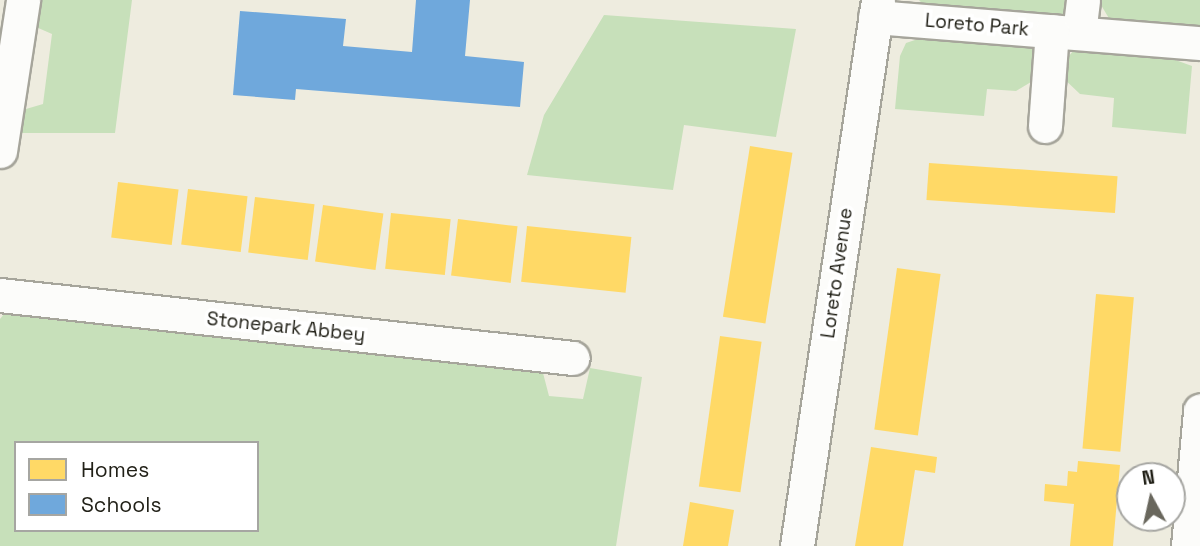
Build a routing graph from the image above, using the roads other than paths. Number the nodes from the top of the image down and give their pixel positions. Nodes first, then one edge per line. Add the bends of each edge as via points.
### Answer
1 (23, 0) edge
2 (1083, 0) edge
3 (877, 8) edge
4 (1066, 32) junction
5 (1200, 43) edge
6 (1045, 126) dead end
7 (0, 151) edge
8 (0, 295) edge
9 (573, 358) dead end
10 (1200, 411) edge
11 (797, 546) edge
12 (1188, 546) edge

1 - 7 street
2 - 4 street
3 - 4 street, Loreto Park
3 - 11 street, Loreto Avenue
4 - 5 street, Loreto Park
4 - 6 street
8 - 9 street, Stonepark Abbey
10 - 12 street

